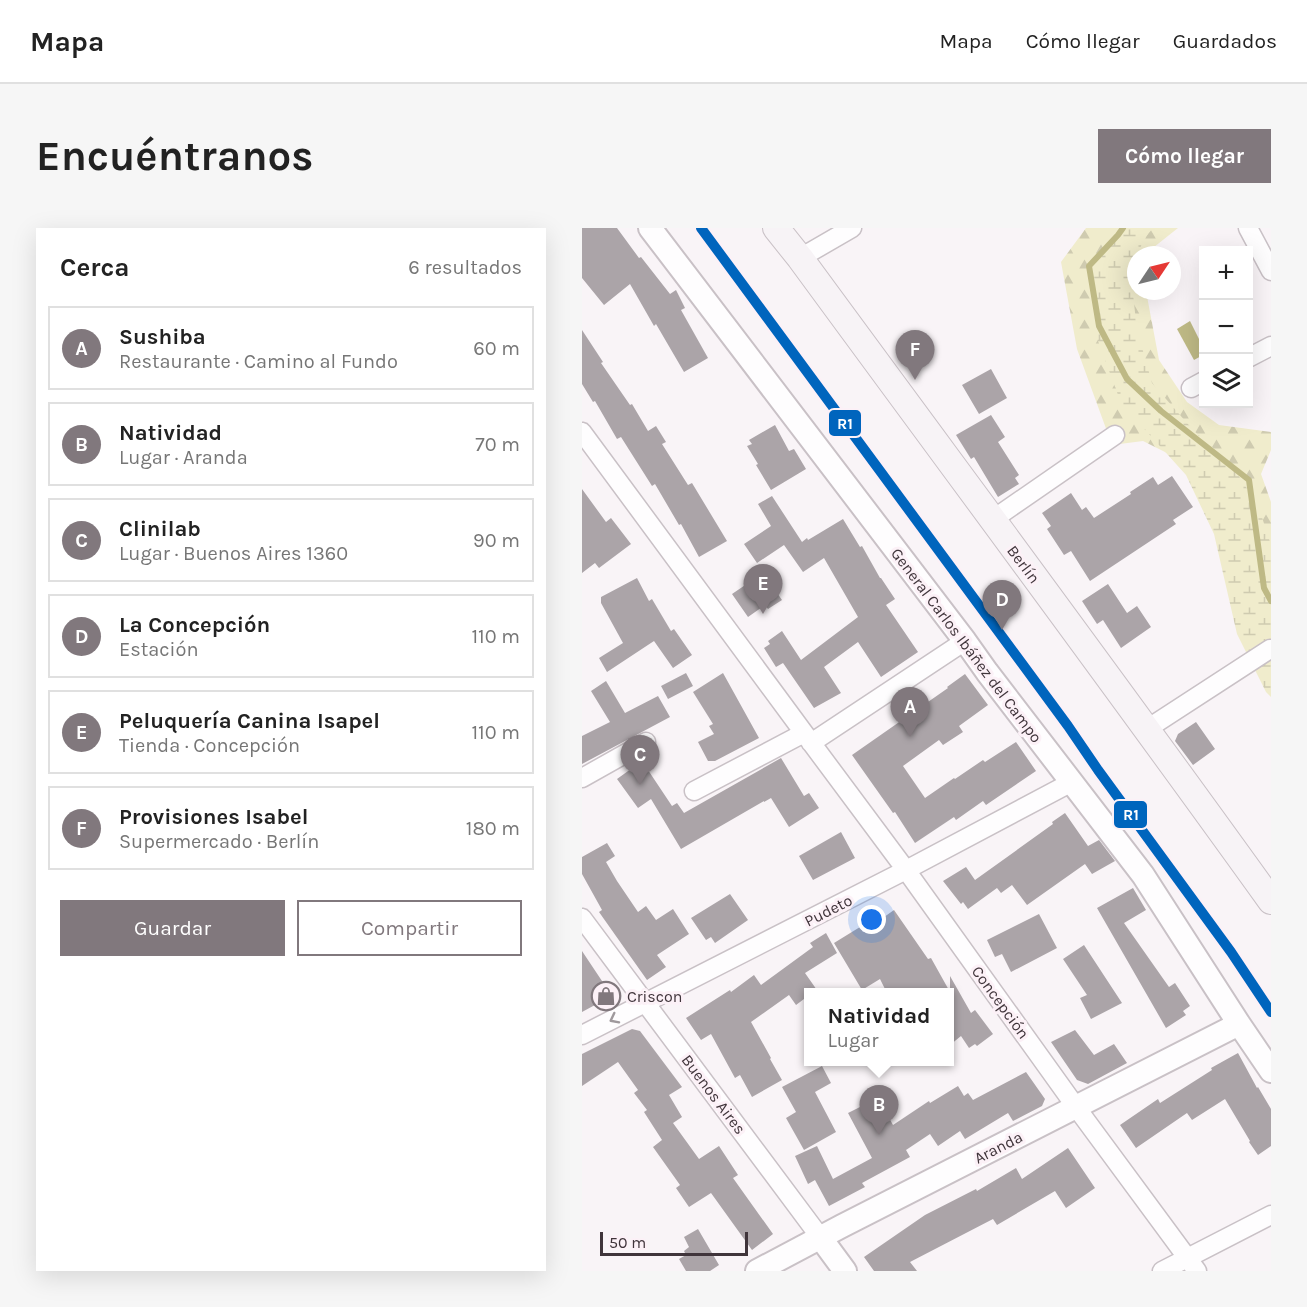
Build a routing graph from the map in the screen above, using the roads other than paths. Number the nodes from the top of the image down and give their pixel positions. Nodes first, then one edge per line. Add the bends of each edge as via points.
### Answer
1 (650, 228) edge
2 (776, 228) edge
3 (852, 228) edge
4 (1248, 228) edge
5 (800, 258) junction
6 (1271, 270) edge
7 (1271, 346) edge
8 (1253, 355) edge
9 (582, 432) edge
10 (1115, 435) dead end
11 (992, 520) junction
12 (965, 641) junction
13 (1270, 649) edge
14 (1147, 729) junction
15 (807, 738) junction
16 (646, 742) dead end
17 (582, 778) edge
18 (1072, 782) junction
19 (694, 791) dead end
20 (906, 870) junction
21 (1271, 901) edge
22 (582, 918) edge
23 (646, 1003) junction
24 (1239, 1024) junction
25 (582, 1035) edge
26 (1271, 1071) edge
27 (1076, 1107) junction
28 (1271, 1215) edge
29 (820, 1237) junction
30 (1192, 1265) edge
31 (757, 1271) edge
32 (845, 1271) edge
33 (1162, 1271) edge

1 - 12 street, General Carlos Ibáñez del Campo
2 - 5 main road, Berlín
3 - 5 street
4 - 6 street
5 - 11 main road, Berlín
7 - 8 street
9 - 15 street, Concepción
10 - 11 street
11 - 14 main road, Berlín
12 - 15 street
12 - 18 street, General Carlos Ibáñez del Campo
13 - 14 street
14 - 21 main road, Berlín
15 - 19 street
15 - 20 street, Concepción
16 - 17 street
18 - 20 street, Pudeto
18 - 24 street, General Carlos Ibáñez del Campo via 1143,875
20 - 23 street, Pudeto
20 - 27 street, Concepción
22 - 23 street, Buenos Aires
23 -> 25 street, Pudeto
23 - 29 street, Buenos Aires
24 - 26 street, General Carlos Ibáñez del Campo
24 - 27 street, Aranda
27 - 29 street, Aranda
27 - 30 street, Concepción
28 - 30 street
29 - 31 street, Aranda
29 - 32 street, Buenos Aires
30 - 33 street

